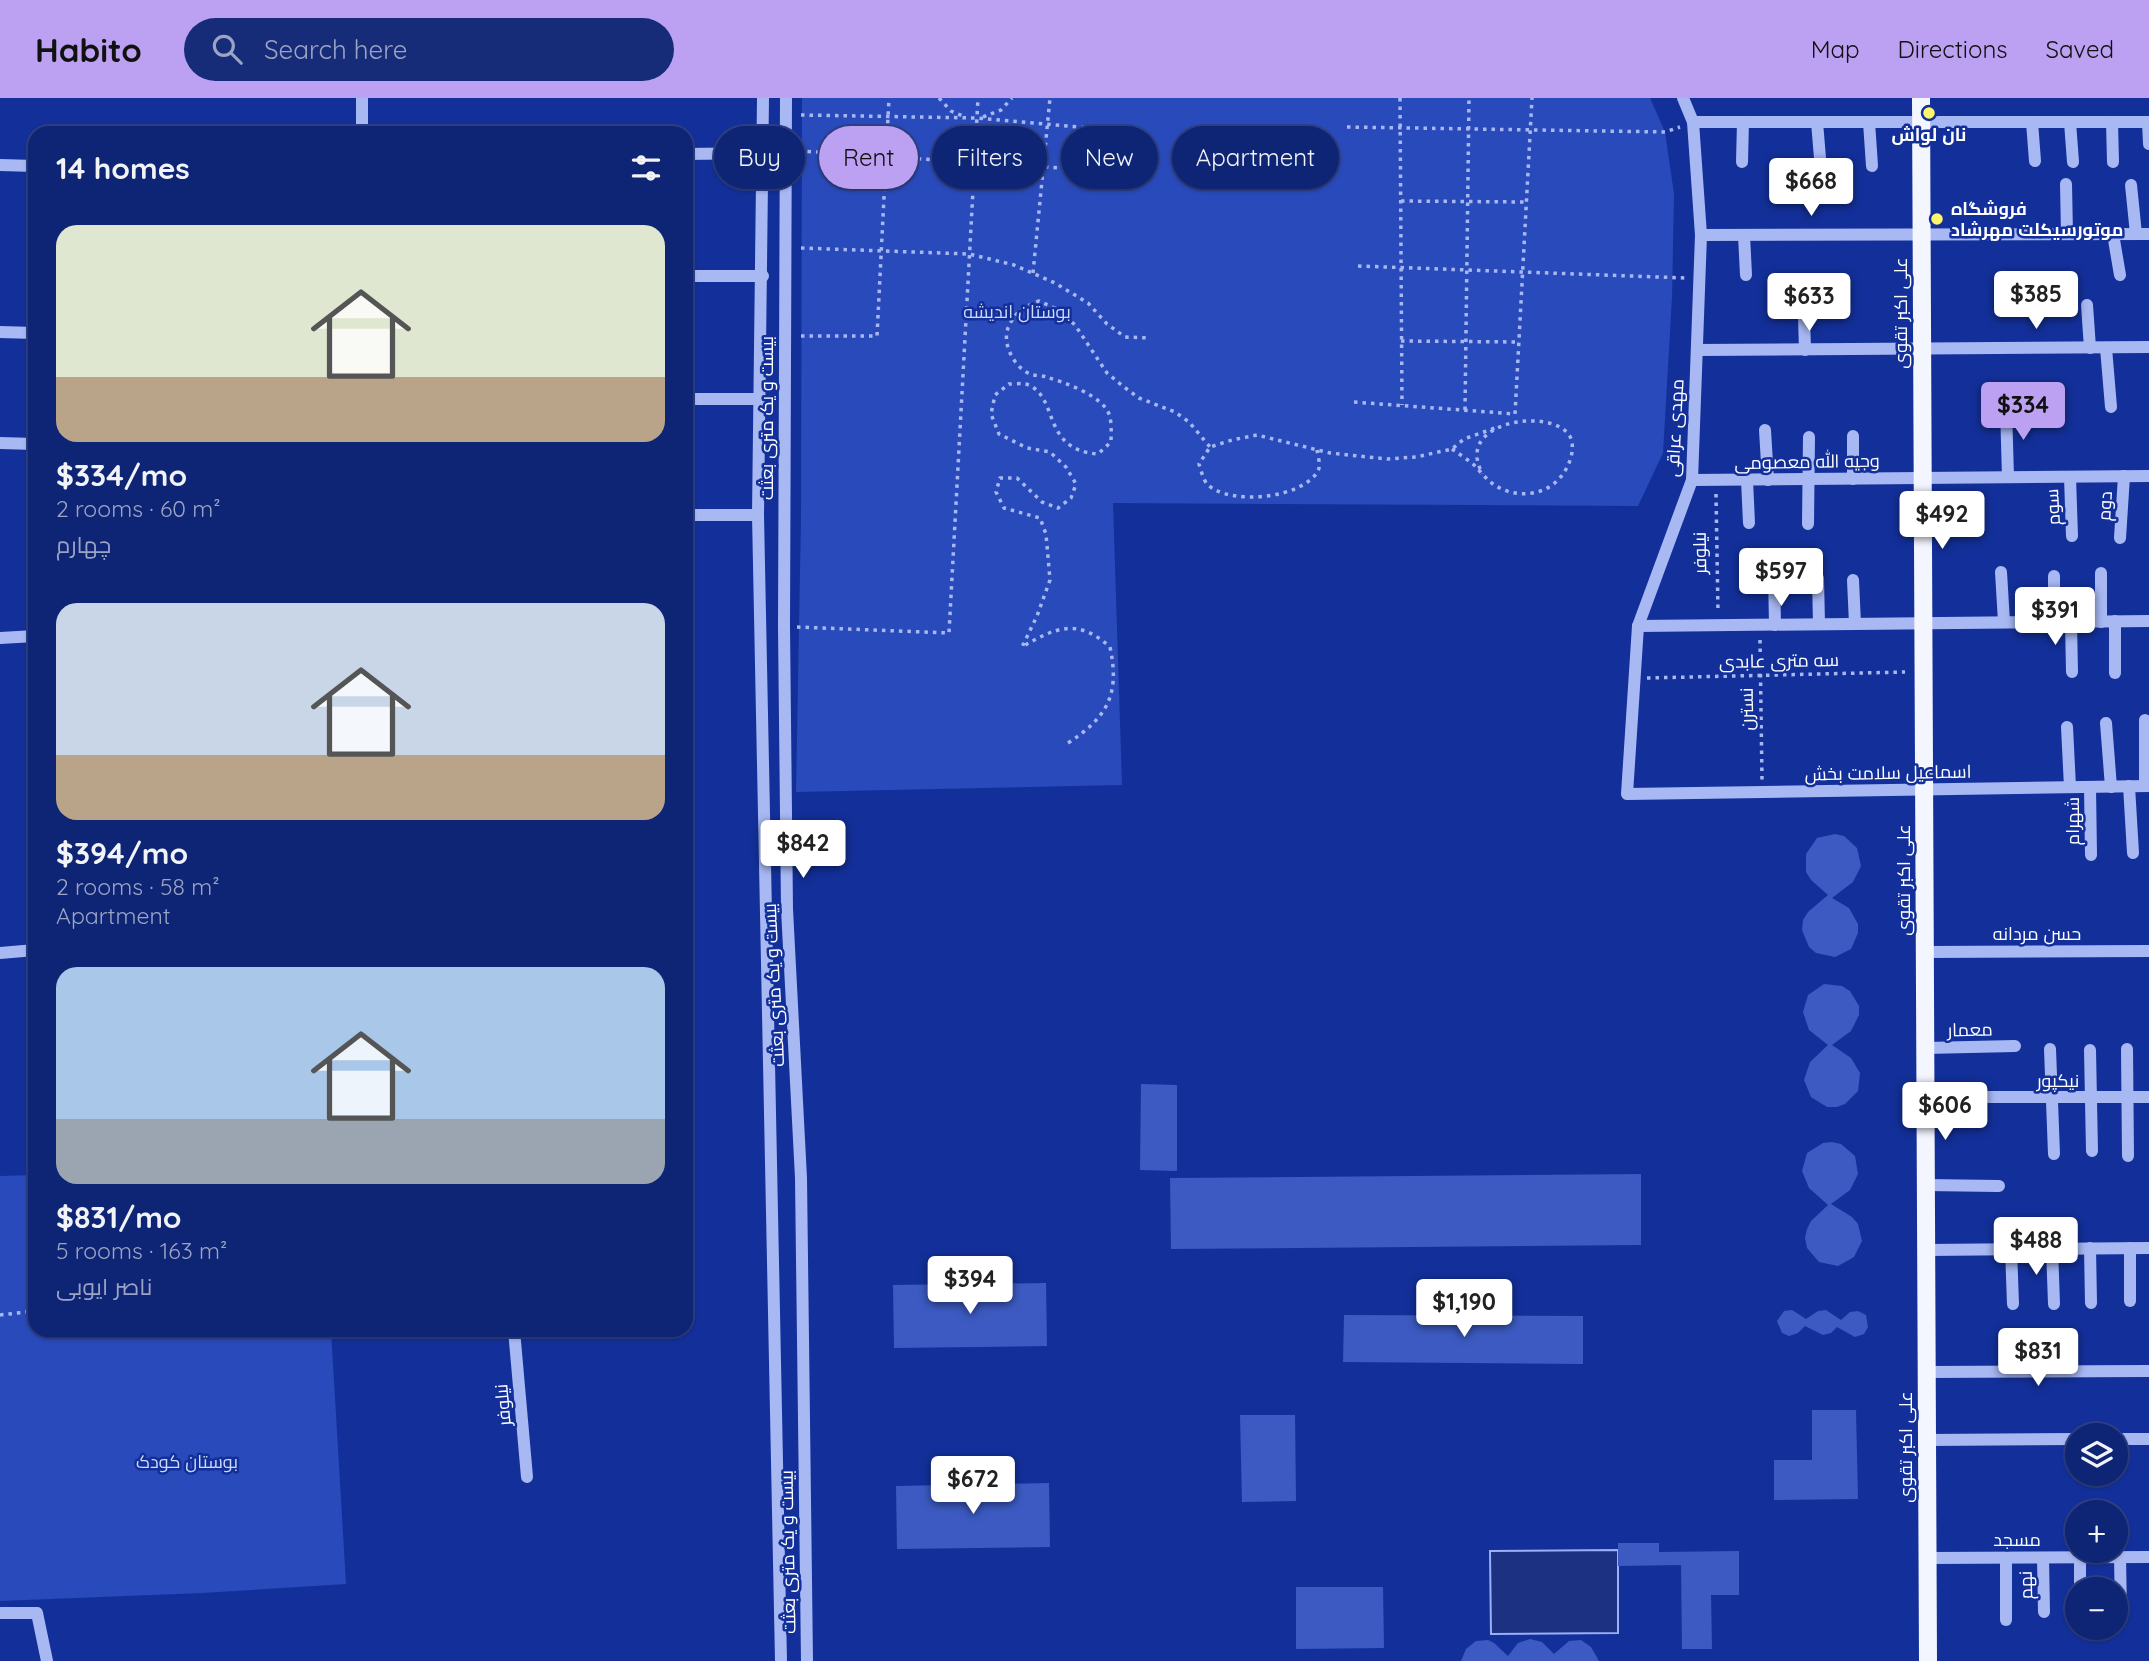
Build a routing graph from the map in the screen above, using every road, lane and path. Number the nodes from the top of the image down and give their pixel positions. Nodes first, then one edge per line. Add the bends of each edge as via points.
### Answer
1 (362, 98) edge
2 (763, 98) edge
3 (786, 98) edge
4 (889, 98) edge
5 (939, 98) edge
6 (978, 98) edge
7 (1012, 98) edge
8 (1050, 98) edge
9 (1400, 98) edge
10 (1469, 98) edge
11 (1532, 98) edge
12 (1683, 98) edge
13 (1921, 98) edge
14 (802, 115) dead end
15 (888, 117) junction
16 (977, 118) junction
17 (1693, 122) junction
18 (1743, 122) junction
19 (1816, 122) junction
20 (1869, 122) junction
21 (1921, 122) junction
22 (2032, 122) junction
23 (2070, 122) junction
24 (2112, 122) junction
25 (2148, 122) edge
26 (1048, 124) junction
27 (362, 126) edge
28 (763, 126) edge
29 (786, 126) edge
30 (888, 126) edge
31 (977, 126) edge
32 (1069, 126) edge
33 (1347, 127) dead end
34 (1400, 128) junction
35 (1469, 129) junction
36 (1531, 130) junction
37 (1047, 132) edge
38 (2149, 144) edge
39 (693, 154) edge
40 (714, 154) edge
41 (1820, 158) dead end
42 (2035, 161) dead end
43 (1742, 162) dead end
44 (2073, 162) dead end
45 (2113, 162) dead end
46 (0, 165) edge
47 (28, 166) edge
48 (1871, 166) dead end
49 (2066, 184) dead end
50 (2131, 184) dead end
51 (763, 189) edge
52 (786, 189) edge
53 (886, 189) edge
54 (973, 189) edge
55 (1041, 189) edge
56 (1401, 201) junction
57 (1468, 201) junction
58 (1527, 202) junction
59 (1922, 234) junction
60 (2067, 234) junction
61 (2113, 234) junction
62 (2142, 234) edge
63 (1701, 235) junction
64 (1744, 235) junction
65 (801, 248) dead end
66 (881, 251) junction
67 (969, 254) junction
68 (1358, 266) dead end
69 (1401, 268) junction
70 (1467, 270) junction
71 (1523, 272) junction
72 (1033, 273) junction
73 (1746, 275) dead end
74 (2120, 275) dead end
75 (693, 276) edge
76 (762, 276) junction
77 (1700, 279) junction
78 (2087, 305) dead end
79 (1804, 316) dead end
80 (0, 332) edge
81 (28, 333) edge
82 (802, 336) dead end
83 (1149, 338) dead end
84 (1401, 341) junction
85 (1466, 341) junction
86 (1519, 342) junction
87 (2149, 347) edge
88 (2090, 348) junction
89 (2106, 348) junction
90 (1922, 349) junction
91 (1697, 350) junction
92 (1805, 350) junction
93 (693, 399) edge
94 (761, 400) junction
95 (1354, 402) dead end
96 (1402, 405) junction
97 (2111, 407) dead end
98 (2006, 408) dead end
99 (1465, 410) junction
100 (1495, 428) junction
101 (1765, 430) dead end
102 (1853, 436) dead end
103 (1808, 437) dead end
104 (0, 443) edge
105 (28, 444) edge
106 (1210, 447) junction
107 (1452, 449) junction
108 (1317, 450) junction
109 (1482, 474) junction
110 (2124, 476) junction
111 (2149, 476) edge
112 (2070, 477) junction
113 (1923, 478) junction
114 (2008, 478) junction
115 (1808, 479) junction
116 (1853, 479) junction
117 (1692, 480) junction
118 (1716, 480) junction
119 (1746, 480) junction
120 (1768, 480) junction
121 (693, 514) edge
122 (758, 515) junction
123 (1749, 523) dead end
124 (1808, 524) dead end
125 (2072, 536) dead end
126 (2120, 538) dead end
127 (2001, 572) dead end
128 (2101, 573) dead end
129 (1774, 574) dead end
130 (2054, 576) dead end
131 (1818, 578) dead end
132 (1853, 580) dead end
133 (2115, 621) junction
134 (2149, 621) edge
135 (2004, 622) junction
136 (2054, 622) junction
137 (2071, 622) junction
138 (2101, 622) junction
139 (1923, 623) junction
140 (1819, 624) junction
141 (1855, 624) junction
142 (1718, 625) junction
143 (1759, 625) junction
144 (1776, 625) junction
145 (784, 626) junction
146 (1638, 626) junction
147 (28, 636) edge
148 (0, 638) edge
149 (1924, 672) junction
150 (2073, 672) dead end
151 (2115, 673) dead end
152 (1760, 676) junction
153 (1635, 678) junction
154 (2145, 720) dead end
155 (2106, 723) dead end
156 (2067, 727) dead end
157 (1068, 743) dead end
158 (2129, 786) junction
159 (2147, 786) edge
160 (2090, 787) junction
161 (2111, 787) junction
162 (2070, 788) junction
163 (1924, 790) junction
164 (1763, 792) junction
165 (1627, 794) joint
166 (2133, 853) dead end
167 (2091, 855) dead end
168 (28, 951) edge
169 (2149, 951) edge
170 (1925, 952) junction
171 (0, 953) edge
172 (2015, 1046) dead end
173 (1926, 1048) junction
174 (2050, 1049) dead end
175 (2127, 1049) dead end
176 (2090, 1050) dead end
177 (1926, 1097) junction
178 (2127, 1097) junction
179 (2149, 1097) edge
180 (2053, 1098) junction
181 (2090, 1098) junction
182 (2092, 1151) dead end
183 (2054, 1154) dead end
184 (2128, 1156) dead end
185 (1926, 1185) junction
186 (1999, 1186) dead end
187 (2052, 1248) junction
188 (2090, 1248) junction
189 (2130, 1248) junction
190 (2149, 1248) edge
191 (2011, 1249) junction
192 (1926, 1250) junction
193 (2130, 1301) dead end
194 (2091, 1303) dead end
195 (2013, 1304) dead end
196 (2054, 1304) dead end
197 (28, 1312) edge
198 (0, 1315) edge
199 (515, 1337) edge
200 (2149, 1371) edge
201 (1927, 1372) junction
202 (2149, 1438) edge
203 (2065, 1439) edge
204 (2128, 1439) edge
205 (1927, 1440) junction
206 (527, 1477) dead end
207 (2149, 1556) edge
208 (2065, 1557) edge
209 (2128, 1557) edge
210 (1928, 1558) junction
211 (2006, 1558) junction
212 (2043, 1558) junction
213 (2044, 1612) dead end
214 (0, 1613) edge
215 (2006, 1620) dead end
216 (47, 1661) edge
217 (781, 1661) edge
218 (807, 1661) edge
219 (1928, 1661) edge

1 - 27 street
2 - 28 street, بیست و یک متری بعثت
3 - 29 street, بیست و یک متری بعثت
4 - 15 path
5 - 16 path via 951,111
6 - 16 path
7 - 16 path via 1001,110
8 - 26 path
9 - 34 path
10 - 35 path
11 - 36 path
12 - 17 street, مهدی عراقی
13 - 21 main road, علی اکبر تقوی
14 - 15 path
15 - 16 path
15 - 30 path
16 - 26 path
16 - 31 path
17 - 18 street
17 - 36 path via 1665,132
17 - 63 street, مهدی عراقی
18 - 19 street
18 - 43 street
19 - 20 street
19 - 41 street
20 - 21 street
20 - 48 street
21 - 22 street
21 - 59 main road, علی اکبر تقوی
22 - 23 street
22 - 42 street
23 - 24 street
23 - 44 street
24 - 25 street
24 - 45 street
25 - 38 street
26 - 32 path
26 - 37 path
33 - 34 path
34 - 35 path
34 - 56 path
35 - 36 path
35 - 57 path
36 - 58 path
39 - 40 street
46 - 47 street
49 - 60 street
50 - 62 street
51 - 76 street, بیست و یک متری بعثت
52 - 145 street, بیست و یک متری بعثت
53 - 66 path
54 - 67 path
55 - 72 path
56 - 57 path
56 - 69 path
57 - 58 path
57 - 70 path
58 - 71 path
59 - 60 street
59 - 64 street
59 - 90 main road, علی اکبر تقوی
60 - 61 street
61 - 62 street
61 - 74 street
63 - 64 street
63 - 77 street, مهدی عراقی
64 - 73 street
65 - 66 path
66 - 67 path
66 - 82 path via 877,336
67 - 72 path
67 - 145 path via 949,633
68 - 69 path
69 - 70 path
69 - 84 path
70 - 71 path
70 - 85 path
71 - 77 path
71 - 86 path
72 - 83 path via 1088,303 1125,337
75 - 76 street
76 - 94 street, بیست و یک متری بعثت
77 - 91 street, مهدی عراقی
78 - 88 street
79 - 92 street
80 - 81 street
84 - 85 path
84 - 96 path
85 - 86 path
85 - 99 path
86 - 99 path via 1515,414
87 - 89 street
88 - 89 street
88 - 90 street
89 - 97 street
90 - 92 street
90 - 113 main road, علی اکبر تقوی
91 - 92 street
91 - 117 street, مهدی عراقی
93 - 94 street
94 - 122 street, بیست و یک متری بعثت
95 - 96 path
96 - 99 path
98 - 114 street
100 - 107 path via 1464,439
100 - 109 path via 1481,440 1477,456
100 - 109 path via 1515,421 1551,423 1572,440 1571,459 1550,488 1534,494 1494,485
101 - 120 street
102 - 116 street
103 - 115 street
104 - 105 street
106 - 108 path via 1257,435
106 - 108 path via 1199,464 1206,483 1223,494 1244,496 1272,495 1306,482 1318,471
106 - 157 path via 1182,417 1139,398 1107,373 1075,325 1059,310 1039,301 1022,307 1012,319 1005,336 1009,354 1017,363 1029,373 1088,395 1105,407 1112,422 1111,442 1098,454 1067,444 1040,394 1026,384 1009,384 995,395 991,414 999,434 1027,448 1050,452 1076,484 1071,498 1058,508 1042,502 1017,478 1000,478 996,492 1004,508 1040,518 1046,534 1050,580 1022,647 1056,629 1080,628 1110,646 1114,677 1107,705 1090,729
107 - 108 path via 1387,459
107 - 109 path
110 - 111 street, وجیه الله معصومی
110 - 112 street, وجیه الله معصومی
110 - 126 street, دوم
112 - 114 street, وجیه الله معصومی
112 - 125 street, سوم
113 - 114 street, وجیه الله معصومی
113 - 116 street, وجیه الله معصومی
113 - 139 main road, علی اکبر تقوی
115 - 116 street, وجیه الله معصومی
115 - 120 street, وجیه الله معصومی
115 - 124 street
117 - 118 street, وجیه الله معصومی
117 - 146 street, مهدی عراقی
118 - 119 street, وجیه الله معصومی
118 - 142 path, نیلوفر
119 - 120 street, وجیه الله معصومی
119 - 123 street
121 - 122 street
122 - 217 street, بیست و یک متری بعثت
127 - 135 street
128 - 138 street
129 - 144 street
130 - 136 street
131 - 140 street
132 - 141 street
133 - 134 street
133 - 138 street
133 - 151 street
135 - 136 street
135 - 139 street
136 - 137 street
137 - 138 street
137 - 150 street
139 - 141 street
139 - 149 main road, علی اکبر تقوی
140 - 141 street
140 - 144 street
142 - 143 street
142 - 146 street
143 - 144 street
143 - 152 path, نسترن
145 - 218 street, بیست و یک متری بعثت via 787,909 801,1178
146 - 153 street, مهدی عراقی
147 - 148 street
149 - 152 path, سه متری عابدی
149 - 163 main road, علی اکبر تقوی
152 - 153 path, سه متری عابدی
152 - 164 path, نسترن
153 - 165 street, مهدی عراقی
154 - 159 street
155 - 161 street
156 - 162 street
158 - 159 street, اسماعیل سلامت بخش
158 - 161 street, اسماعیل سلامت بخش
158 - 166 street
160 - 161 street, اسماعیل سلامت بخش
160 - 162 street, اسماعیل سلامت بخش
160 - 167 street, شهرام
162 - 163 street, اسماعیل سلامت بخش
163 - 164 street, اسماعیل سلامت بخش
163 - 170 main road, علی اکبر تقوی
164 - 165 street, اسماعیل سلامت بخش
168 - 171 street
169 - 170 street, حسن مردانه
170 - 173 main road, علی اکبر تقوی
172 - 173 street, معمار
173 - 177 main road, علی اکبر تقوی
174 - 180 street
175 - 178 street
176 - 181 street
177 - 180 street, نیکپور
177 - 185 main road, علی اکبر تقوی
178 - 179 street, نیکپور
178 - 181 street, نیکپور
178 - 184 street
180 - 181 street, نیکپور
180 - 183 street
181 - 182 street
185 - 186 street
185 - 192 main road, علی اکبر تقوی
187 - 188 street
187 - 191 street
187 - 196 street
188 - 189 street
188 - 194 street
189 - 190 street
189 - 193 street
191 - 192 street
191 - 195 street
192 - 201 main road, علی اکبر تقوی
197 - 198 path
199 - 206 street, نیلوفر
200 - 201 street
201 - 205 main road, علی اکبر تقوی
202 - 204 street
203 - 205 street
205 - 210 main road, علی اکبر تقوی
207 - 209 street, مسجد
208 - 212 street, مسجد
210 - 211 street, مسجد
210 - 219 main road, علی اکبر تقوی
211 - 212 street, مسجد
211 - 215 street
212 - 213 street, نهم
214 - 216 street via 37,1613

